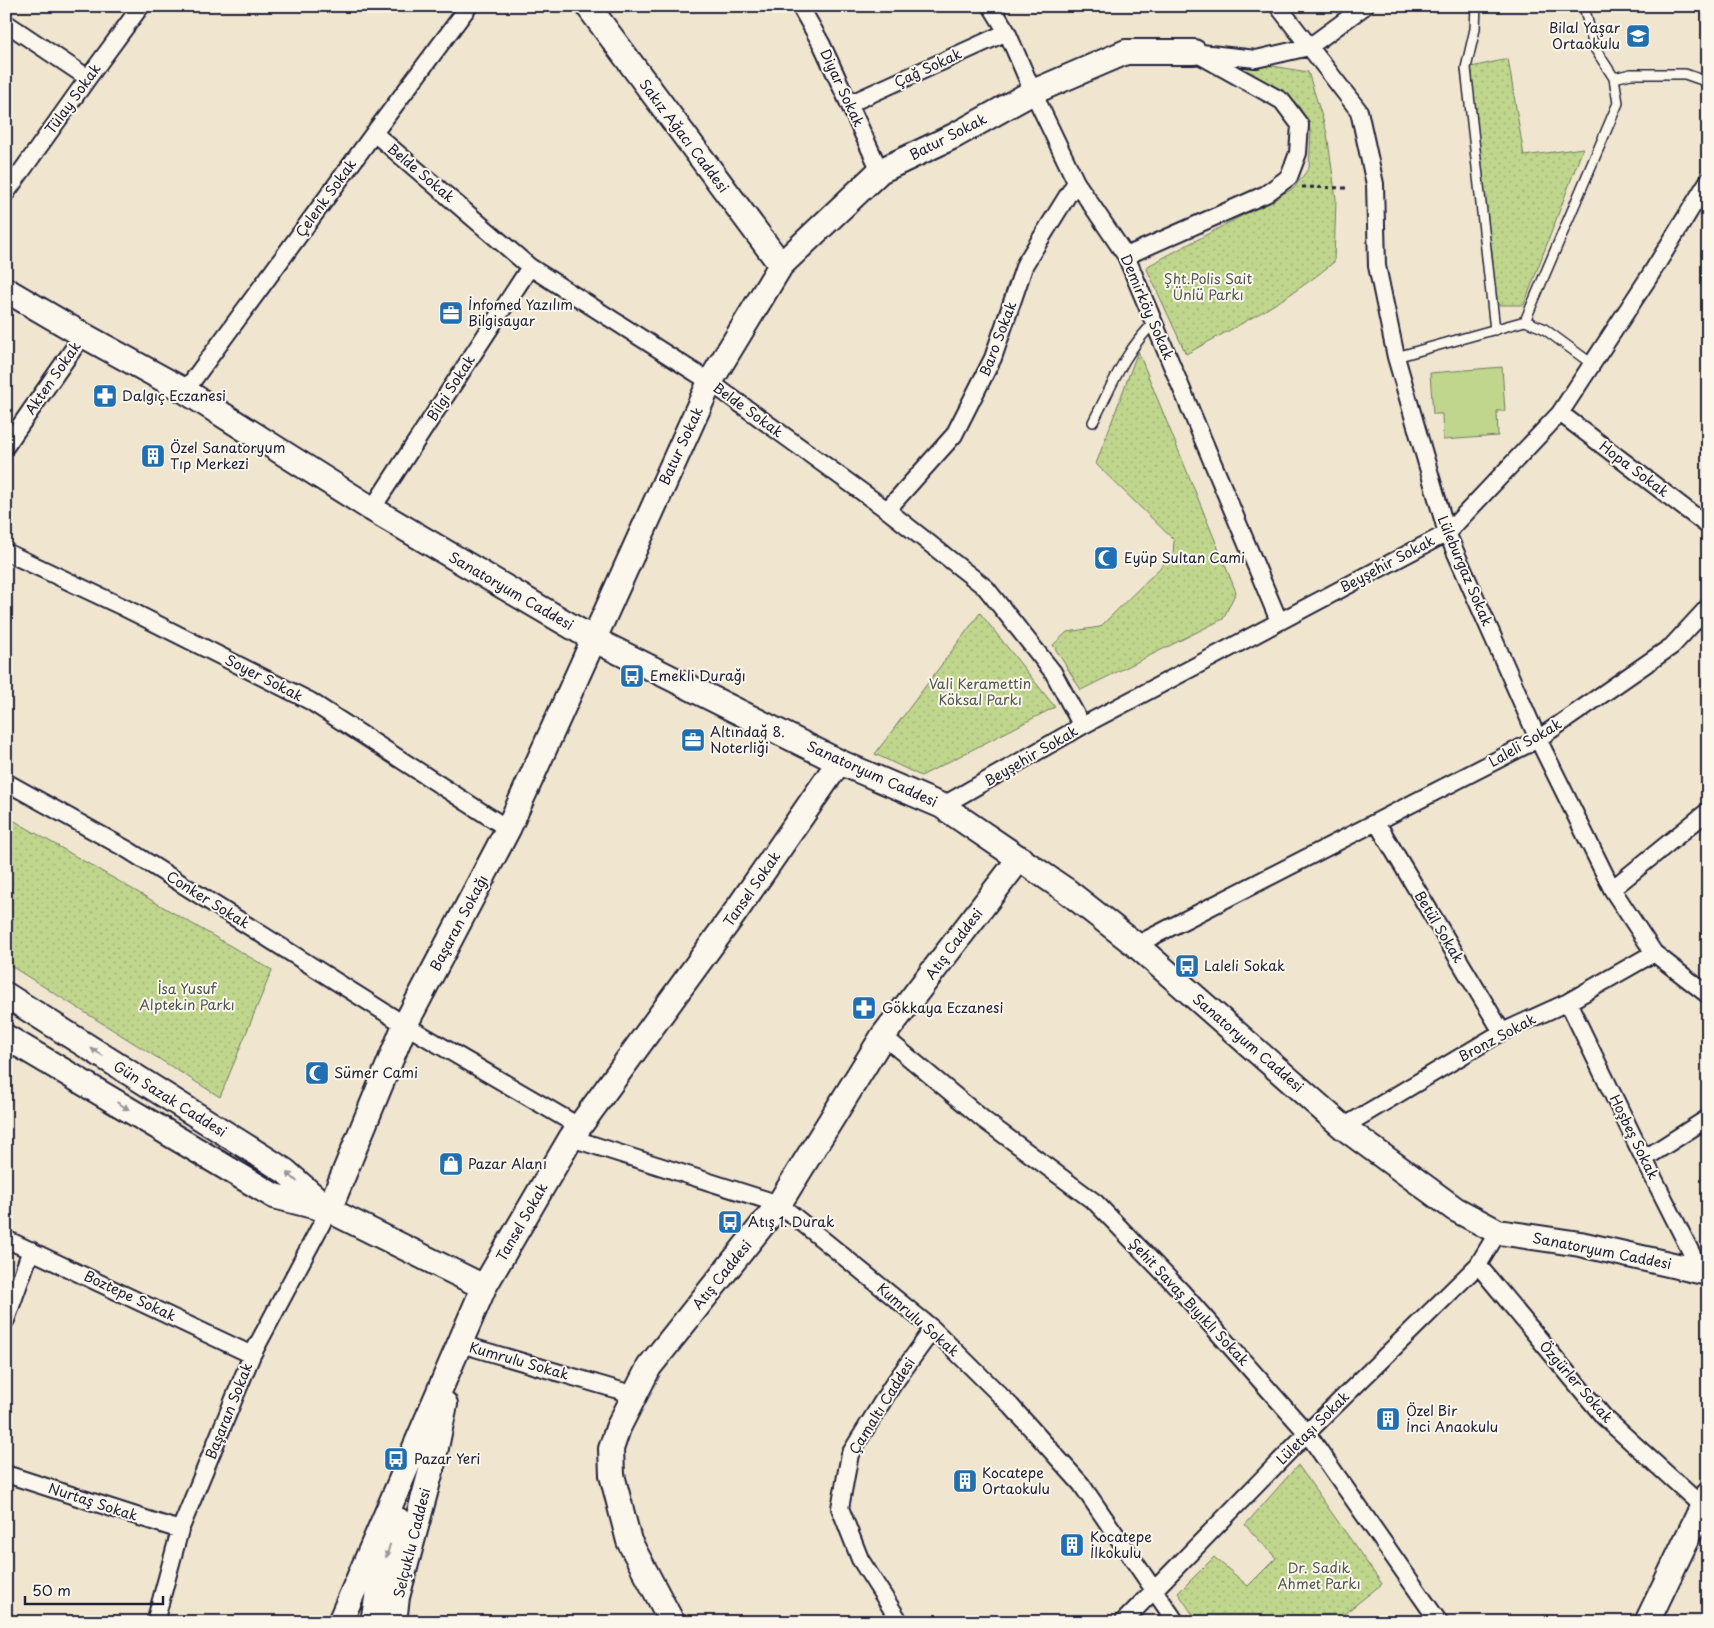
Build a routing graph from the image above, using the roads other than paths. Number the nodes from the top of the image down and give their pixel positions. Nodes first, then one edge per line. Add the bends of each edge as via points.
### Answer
1 (141, 6) edge
2 (469, 6) edge
3 (588, 6) edge
4 (800, 6) edge
5 (991, 6) edge
6 (1278, 6) edge
7 (1365, 6) edge
8 (1476, 6) edge
9 (1584, 6) edge
10 (6, 23) edge
11 (1007, 32) junction
12 (1309, 47) junction
13 (1194, 52) junction
14 (88, 78) junction
15 (1614, 78) junction
16 (1708, 82) edge
17 (1034, 92) junction
18 (849, 104) junction
19 (374, 133) junction
20 (880, 171) junction
21 (1708, 181) edge
22 (1076, 182) junction
23 (6, 193) edge
24 (1126, 256) junction
25 (781, 265) junction
26 (530, 266) junction
27 (6, 290) edge
28 (1525, 321) junction
29 (1154, 324) junction
30 (1494, 330) junction
31 (83, 335) junction
32 (1396, 356) junction
33 (1592, 364) junction
34 (710, 382) junction
35 (186, 391) junction
36 (1560, 413) junction
37 (1093, 422) dead end
38 (6, 446) edge
39 (372, 509) junction
40 (887, 510) junction
41 (1708, 526) edge
42 (1447, 533) junction
43 (6, 552) edge
44 (1708, 607) edge
45 (1279, 621) junction
46 (593, 638) junction
47 (1082, 726) junction
48 (1538, 739) junction
49 (839, 762) junction
50 (6, 782) edge
51 (942, 806) junction
52 (1708, 811) edge
53 (1376, 823) junction
54 (508, 829) junction
55 (1020, 858) junction
56 (1612, 889) junction
57 (1136, 945) junction
58 (1654, 954) junction
59 (6, 995) edge
60 (1708, 995) edge
61 (1568, 1002) junction
62 (405, 1025) junction
63 (1502, 1032) junction
64 (883, 1036) junction
65 (6, 1037) edge
66 (1708, 1118) edge
67 (1343, 1127) junction
68 (576, 1133) junction
69 (1644, 1159) junction
70 (779, 1204) junction
71 (329, 1210) junction
72 (1498, 1232) junction
73 (6, 1239) edge
74 (31, 1250) junction
75 (1478, 1265) junction
76 (1705, 1272) edge
77 (484, 1288) junction
78 (6, 1320) edge
79 (933, 1329) junction
80 (458, 1350) junction
81 (252, 1354) junction
82 (635, 1395) junction
83 (1307, 1433) junction
84 (6, 1474) edge
85 (1706, 1503) edge
86 (180, 1530) junction
87 (1155, 1590) junction
88 (155, 1622) edge
89 (340, 1622) edge
90 (373, 1622) edge
91 (394, 1622) edge
92 (672, 1622) edge
93 (900, 1622) edge
94 (1123, 1622) edge
95 (1176, 1622) edge
96 (1440, 1622) edge
97 (1647, 1622) edge

1 - 14 street, Tülay Sokak
2 - 19 street, Çelenk Sokak
3 - 25 street, Sakız Ağacı Caddesi
4 - 18 street, Diyar Sokak
5 - 11 street, Demirköy Sokak
6 - 12 street, Lüleburgaz Sokak
7 - 12 street
8 - 30 lane via 1475,29 1466,68
9 - 15 lane via 1594,48
10 - 14 street
11 - 17 street, Demirköy Sokak
11 - 18 street, Çağ Sokak
12 - 13 street via 1256,59
12 - 32 street, Lüleburgaz Sokak via 1359,111 1375,184 1377,266
13 - 17 street, Batur Sokak via 1126,52
13 - 24 street, Batur Sokak via 1282,101 1300,125 1298,153 1289,177 1266,194
14 - 23 street, Tülay Sokak
15 - 16 lane via 1631,74 1685,74
15 - 28 lane via 1618,103
17 - 20 street, Batur Sokak via 954,136
17 - 22 street, Demirköy Sokak
18 - 20 street, Diyar Sokak
19 - 26 street, Belde Sokak
19 - 35 street, Çelenk Sokak
20 - 25 street, Batur Sokak
21 - 33 street, Beyşehir Sokak
22 - 24 street, Demirköy Sokak
22 - 40 street, Baro Sokak via 1025,264 993,358 954,435
24 - 29 street, Demirköy Sokak
25 - 34 street, Batur Sokak
26 - 34 street, Belde Sokak
26 - 39 street, Bilgi Sokak
27 - 31 street, Sanatoryum Caddesi
28 - 30 lane
28 - 33 lane via 1543,328
29 - 37 lane via 1128,353
29 - 45 street, Demirköy Sokak
30 - 32 lane
31 - 35 street, Sanatoryum Caddesi
31 - 38 street, Akten Sokak
32 - 42 street, Lüleburgaz Sokak
33 - 36 street, Beyşehir Sokak
34 - 40 street, Belde Sokak
34 - 46 street, Batur Sokak
35 - 39 street, Sanatoryum Caddesi
36 - 41 street, Hopa Sokak
36 - 42 street, Beyşehir Sokak
39 - 46 street, Sanatoryum Caddesi
40 - 47 street, Belde Sokak via 986,588 1053,672
42 - 45 street, Beyşehir Sokak
42 - 48 street, Lüleburgaz Sokak
43 - 54 street, Soyer Sokak via 310,701
44 - 48 street, Laleli Sokak via 1672,646
45 - 47 street, Beyşehir Sokak
46 - 49 street, Sanatoryum Caddesi
46 - 54 street, Başaran Sokağı
47 - 51 street, Beyşehir Sokak
48 - 53 street, Laleli Sokak
48 - 56 street, Lüleburgaz Sokak
49 - 51 street, Sanatoryum Caddesi
49 - 68 street, Tansel Sokak
50 - 62 street, Conker Sokak via 128,850
51 - 55 street, Sanatoryum Caddesi
52 - 56 street
53 - 57 street, Laleli Sokak
53 - 63 street, Betül Sokak
54 - 62 street, Başaran Sokağı
55 - 57 street, Sanatoryum Caddesi
55 - 64 street, Atış Caddesi
56 - 58 street, Lüleburgaz Sokak
57 - 67 street, Sanatoryum Caddesi
58 - 60 street, Lüleburgaz Sokak
58 - 61 street, Bronz Sokak
71 -> 59 street, Gün Sazak Caddesi via 285,1171
61 - 63 street, Bronz Sokak
61 - 69 street, Hoşbeş Sokak
62 - 68 street, Conker Sokak
62 - 71 street, Başaran Sokağı
63 - 67 street, Bronz Sokak
64 - 70 street, Atış Caddesi
64 - 83 street, Şehit Savaş Bıyıklı Sokak via 984,1120 1096,1203 1181,1291
65 -> 71 street, Gün Sazak Caddesi via 274,1196
66 - 69 street
67 - 72 street, Sanatoryum Caddesi via 1455,1209
68 - 70 street, Kumrulu Sokak
68 - 77 street, Tansel Sokak
69 - 76 street, Hoşbeş Sokak
70 - 79 street, Kumrulu Sokak
70 - 82 street, Atış Caddesi via 649,1367
71 - 77 street, Gün Sazak Caddesi
71 - 81 street, Başaran Sokak
72 - 75 street, Lületaşı Sokak
72 - 76 street, Sanatoryum Caddesi via 1580,1244
73 - 74 street, Boztepe Sokak
74 - 78 street
74 - 81 street, Boztepe Sokak
75 - 83 street, Lületaşı Sokak
75 - 85 street, Özgürler Sokak via 1604,1417
77 - 80 street, Tansel Sokak
79 - 87 street, Kumrulu Sokak via 1011,1406 1081,1484
79 - 93 street, Çamaltı Caddesi via 892,1386 850,1454 840,1508 860,1559
80 - 82 street, Kumrulu Sokak
80 - 89 street, Tansel Sokak
80 -> 90 street, Selçuklu Caddesi via 416,1462 382,1569
80 - 91 street, Selçuklu Caddesi via 432,1467 397,1597
81 - 86 street, Başaran Sokak
82 - 92 street, Atış Caddesi via 611,1449 612,1474 629,1541
83 - 87 street, Lületaşı Sokak
83 - 96 street, Şehit Savaş Bıyıklı Sokak
84 - 86 street, Nurtaş Sokak
85 - 97 street
86 - 88 street, Başaran Sokak
87 - 94 street, Lületaşı Sokak
87 - 95 street, Kumrulu Sokak

